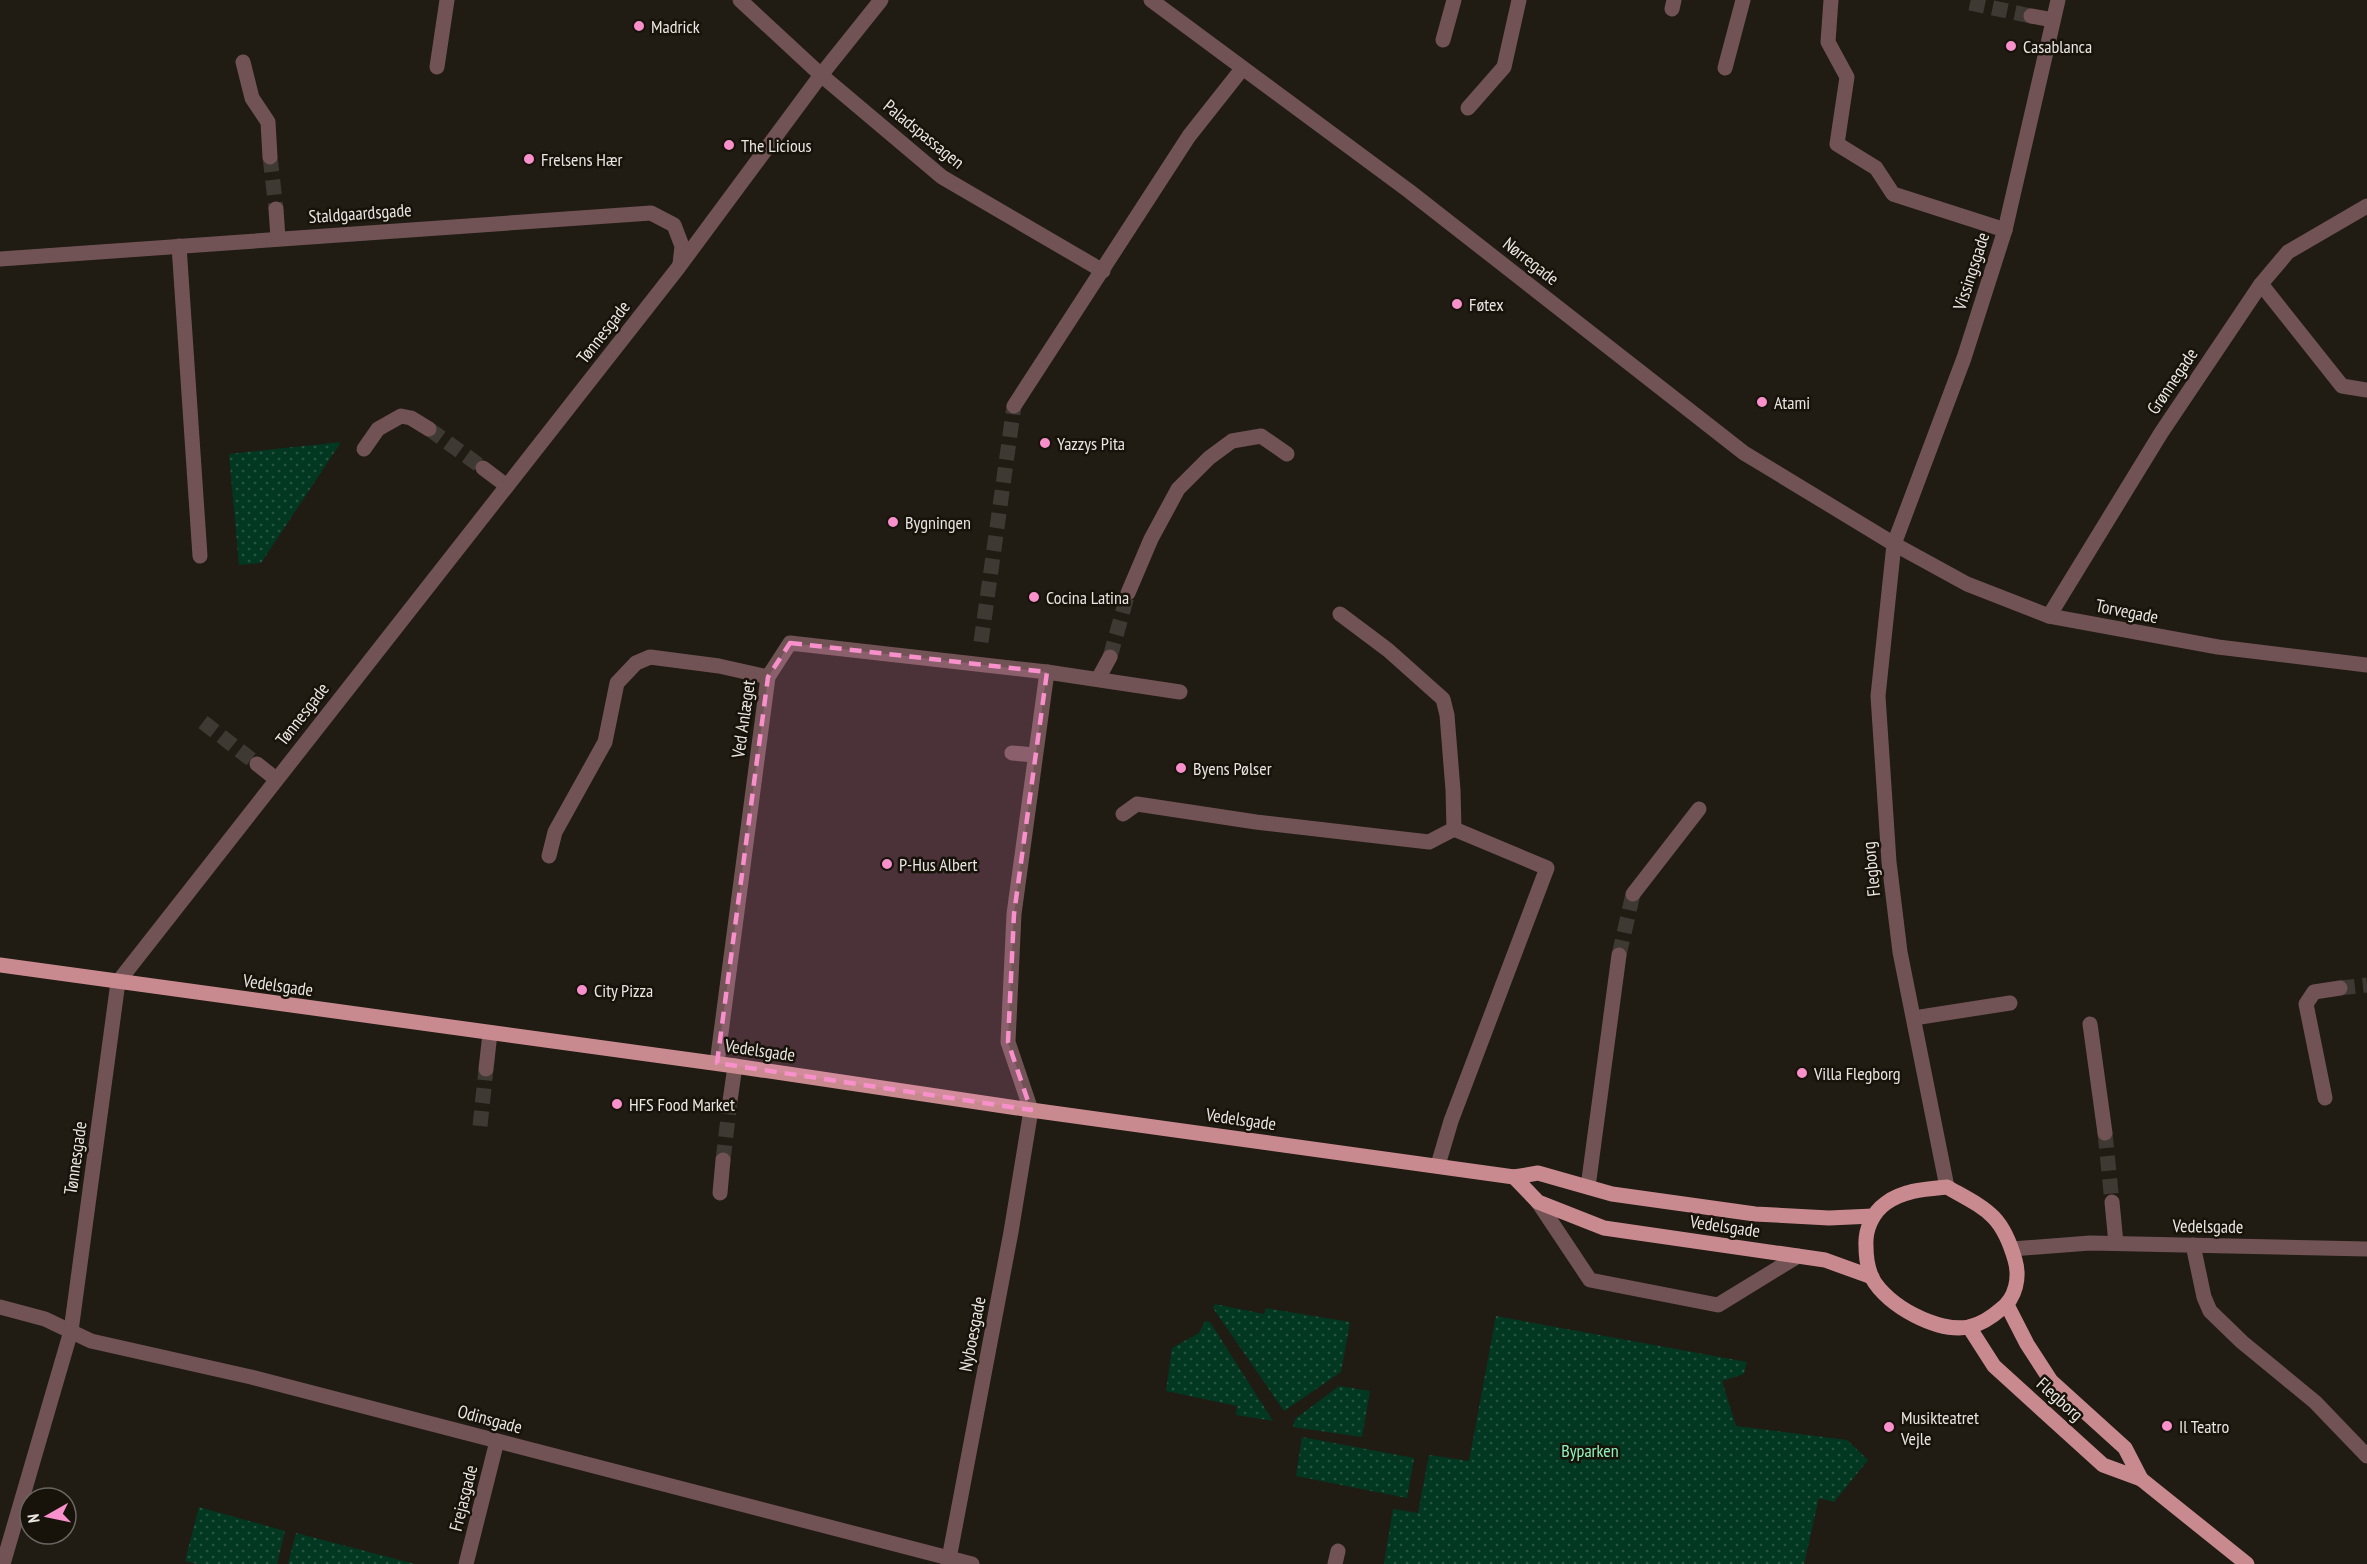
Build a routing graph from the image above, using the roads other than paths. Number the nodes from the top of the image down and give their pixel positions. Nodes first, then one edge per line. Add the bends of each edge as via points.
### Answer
1 (447, 0) edge
2 (740, 0) edge
3 (881, 0) edge
4 (1150, 0) edge
5 (1454, 0) edge
6 (1520, 0) edge
7 (1743, 0) edge
8 (1831, 0) edge
9 (2058, 0) edge
10 (2031, 16) tunnel mouth
11 (2053, 20) junction
12 (1443, 40) dead end
13 (243, 62) dead end
14 (437, 67) dead end
15 (1242, 69) junction
16 (1725, 69) dead end
17 (821, 75) junction
18 (1468, 108) dead end
19 (270, 157) tunnel mouth
20 (2367, 206) edge
21 (276, 209) tunnel mouth
22 (2005, 230) junction
23 (278, 238) junction
24 (179, 246) junction
25 (0, 259) edge
26 (678, 268) junction
27 (1103, 271) junction
28 (2261, 284) junction
29 (2367, 390) edge
30 (1014, 406) tunnel mouth
31 (429, 429) tunnel mouth
32 (364, 450) dead end
33 (1287, 454) dead end
34 (483, 468) tunnel mouth
35 (507, 486) junction
36 (1894, 544) junction
37 (200, 556) dead end
38 (1128, 593) tunnel mouth
39 (1340, 614) dead end
40 (2049, 616) junction
41 (1110, 657) tunnel mouth
42 (2367, 665) edge
43 (1047, 672) junction
44 (768, 676) junction
45 (1098, 679) junction
46 (1180, 692) dead end
47 (1012, 753) dead end
48 (1035, 756) junction
49 (256, 764) tunnel mouth
50 (276, 779) junction
51 (1699, 809) dead end
52 (1123, 814) dead end
53 (1454, 830) junction
54 (549, 856) dead end
55 (1633, 894) tunnel mouth
56 (1619, 955) tunnel mouth
57 (0, 965) edge
58 (118, 982) junction
59 (2340, 988) tunnel mouth
60 (2010, 1003) dead end
61 (1914, 1018) junction
62 (2090, 1024) dead end
63 (490, 1033) junction
64 (717, 1063) junction
65 (735, 1066) junction
66 (486, 1069) tunnel mouth
67 (2325, 1098) dead end
68 (730, 1101) tunnel mouth
69 (1031, 1110) junction
70 (2105, 1133) tunnel mouth
71 (723, 1160) tunnel mouth
72 (1438, 1165) junction
73 (1514, 1177) junction
74 (1947, 1186) junction
75 (1588, 1187) junction
76 (720, 1193) dead end
77 (1538, 1202) junction
78 (2112, 1202) tunnel mouth
79 (1873, 1216) junction
80 (2116, 1244) junction
81 (2193, 1245) junction
82 (2012, 1249) junction
83 (2367, 1249) edge
84 (1798, 1256) junction
85 (1872, 1277) junction
86 (2007, 1305) junction
87 (0, 1308) edge
88 (1969, 1327) junction
89 (71, 1331) junction
90 (497, 1441) junction
91 (2367, 1456) edge
92 (2141, 1479) junction
93 (948, 1561) edge
94 (3, 1564) edge
95 (466, 1564) edge
96 (972, 1564) edge
97 (2247, 1564) edge

1 - 14 street
2 - 17 street, Paladspassagen
3 - 17 street, Tønnesgade
4 - 15 street, Nørregade
5 - 12 street
6 - 18 street via 1504,67
7 - 16 street
8 - 22 street via 1828,42 1847,77 1837,144 1876,168 1893,194
9 - 11 street, Vissingsgade
10 - 11 street
11 - 22 street, Vissingsgade
13 - 19 street via 252,98 268,122
15 - 27 street via 1189,136
15 - 36 street, Nørregade via 1409,191 1744,453
17 - 26 street, Tønnesgade
17 - 27 street, Paladspassagen via 942,177
20 - 28 street, Grønnegade via 2288,252
21 - 23 street
22 - 36 street, Vissingsgade via 1964,358
23 - 24 street, Staldgaardsgade
23 - 26 street, Staldgaardsgade via 651,213 674,225 682,246
24 - 25 street, Staldgaardsgade
24 - 37 street
26 - 35 street, Tønnesgade
27 - 30 street
28 - 29 street via 2342,386
28 - 40 street, Grønnegade via 2161,433
31 - 32 street via 401,416 378,429
33 - 38 street via 1261,436 1232,441 1209,458 1178,489
34 - 35 street
35 - 50 street, Tønnesgade
36 - 40 street, Torvegade via 1967,584
36 - 61 street, Flegborg via 1878,696 1889,862 1900,952
39 - 53 street via 1443,699
40 - 42 street, Torvegade via 2218,647
41 - 45 street
43 - 44 street, Ved Anlæget via 790,643
43 - 45 street, Ved Anlæget
43 - 48 street
44 - 54 street via 650,657 636,663 617,683 605,742 555,832
44 - 64 street, Ved Anlæget
45 - 46 street, Ved Anlæget
47 - 48 street
48 - 69 street via 1014,914 1008,1042
49 - 50 street
50 - 58 street, Tønnesgade
51 - 55 street
52 - 53 street via 1137,804 1429,842
53 - 72 street via 1547,868
56 - 75 street
57 - 58 main road, Vedelsgade
58 - 63 main road, Vedelsgade
58 - 89 street, Tønnesgade
59 - 67 street via 2314,992 2306,1004
60 - 61 street
61 - 74 street, Flegborg
62 - 70 street
63 - 64 main road, Vedelsgade
63 - 66 street
64 - 65 main road, Vedelsgade
65 - 68 street
65 - 69 main road, Vedelsgade
69 - 72 main road, Vedelsgade
69 - 93 street, Nyboesgade
71 - 76 street
72 - 73 main road, Vedelsgade
73 - 75 main road, Vedelsgade via 1538,1173
73 - 77 main road, Vedelsgade
74 - 79 main road via 1909,1191 1886,1203
74 - 82 main road via 1988,1210
75 - 79 main road, Vedelsgade via 1612,1194 1755,1214
77 - 84 main road, Vedelsgade via 1604,1228
77 - 84 street via 1590,1280 1718,1305
78 - 80 street
79 - 85 main road via 1865,1236
80 - 81 street, Vedelsgade
80 - 82 street, Vedelsgade
81 - 83 street, Vedelsgade
81 - 91 street via 2210,1311 2315,1402
82 - 86 main road via 2018,1269 2015,1291
84 - 85 main road, Vedelsgade via 1825,1260
85 - 88 main road via 1898,1306 1918,1317 1948,1327
86 - 88 main road via 1989,1319
86 - 92 main road, Flegborg via 2051,1381 2125,1448
87 - 89 street, Odinsgade via 45,1318
88 - 92 main road, Flegborg via 1994,1366 2103,1465
89 - 90 street, Odinsgade via 91,1341 251,1377
89 - 94 street, Tønnesgade
90 - 93 street, Odinsgade
90 - 95 street, Frejasgade
92 - 97 main road, Flegborg
93 - 96 street, Odinsgade

